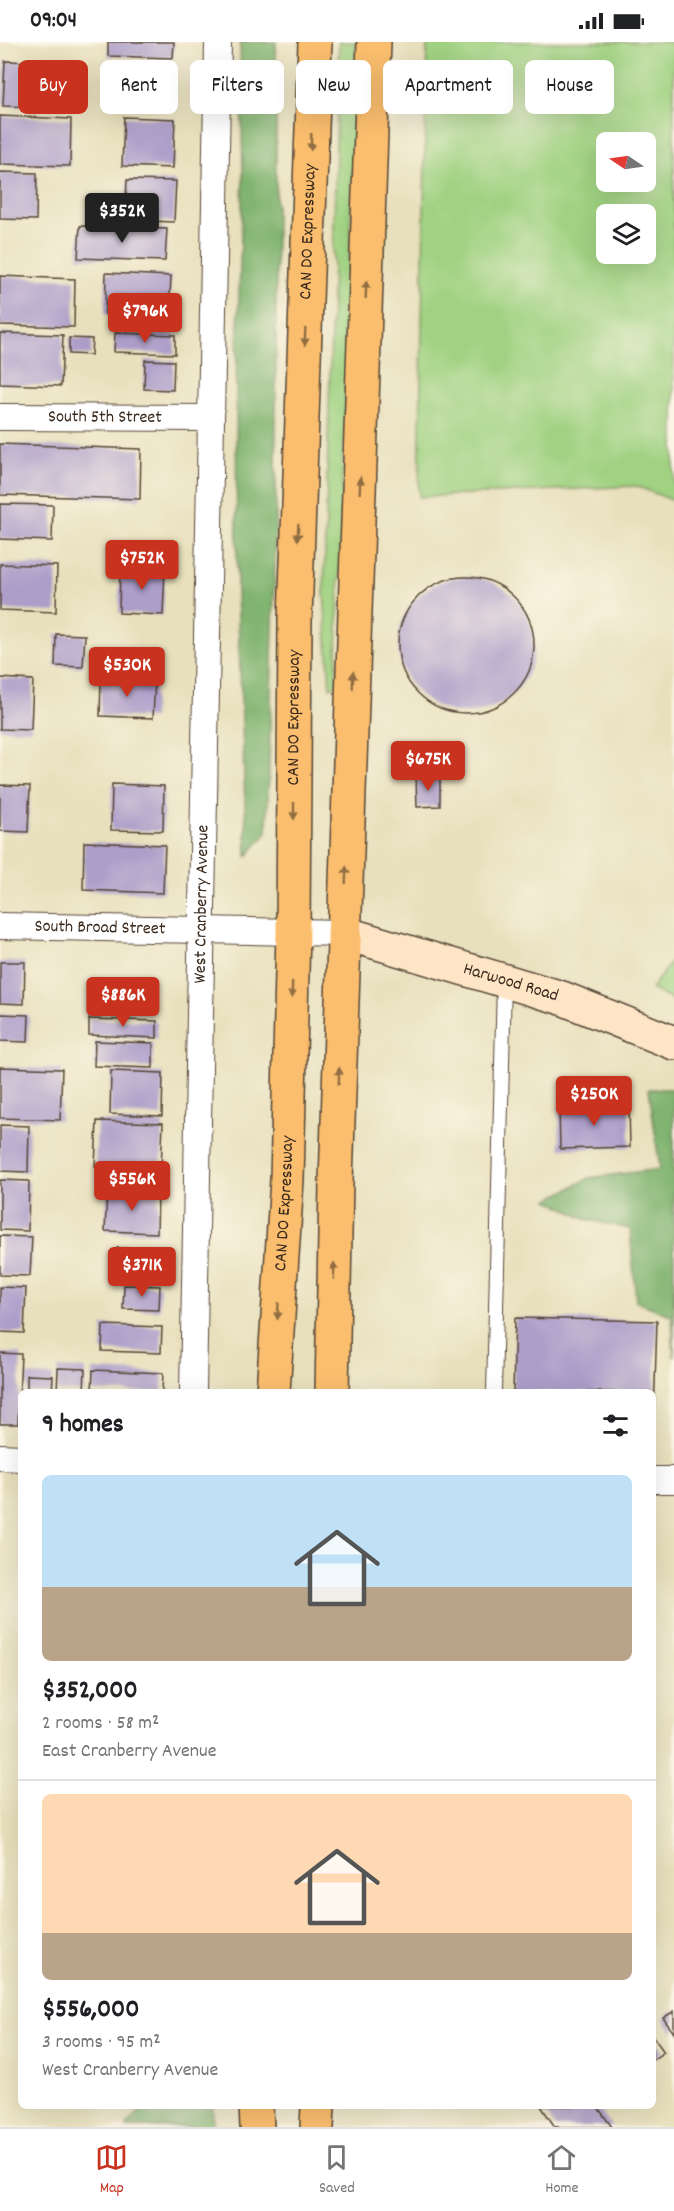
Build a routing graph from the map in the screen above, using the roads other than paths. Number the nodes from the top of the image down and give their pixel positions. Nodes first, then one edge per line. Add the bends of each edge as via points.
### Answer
1 (218, 42) edge
2 (315, 42) edge
3 (374, 42) edge
4 (0, 417) edge
5 (211, 418) junction
6 (0, 926) edge
7 (201, 930) junction
8 (293, 931) junction
9 (344, 933) junction
10 (504, 981) junction
11 (674, 1043) edge
12 (193, 1389) edge
13 (273, 1389) edge
14 (332, 1389) edge
15 (494, 1389) edge
16 (0, 1457) edge
17 (18, 1458) edge
18 (656, 1480) edge
19 (674, 1480) edge
20 (256, 2109) edge
21 (318, 2109) edge
22 (257, 2127) edge
23 (317, 2127) edge

1 - 5 street, West Cranberry Avenue
2 -> 8 main road, CAN DO Expressway via 295,620
9 -> 3 main road
4 - 5 street, South 5th Street
5 - 7 street, West Cranberry Avenue
6 - 7 street, South Broad Street
7 - 8 street, South Broad Street
7 - 12 street, West Cranberry Avenue
8 - 9 street, South Broad Street
8 -> 13 main road, CAN DO Expressway via 287,1180
9 - 10 street, Harwood Road
14 -> 9 main road
10 - 11 street, Harwood Road via 562,998
10 - 15 lane
16 - 17 street
18 - 19 street
20 - 22 main road
21 - 23 main road

